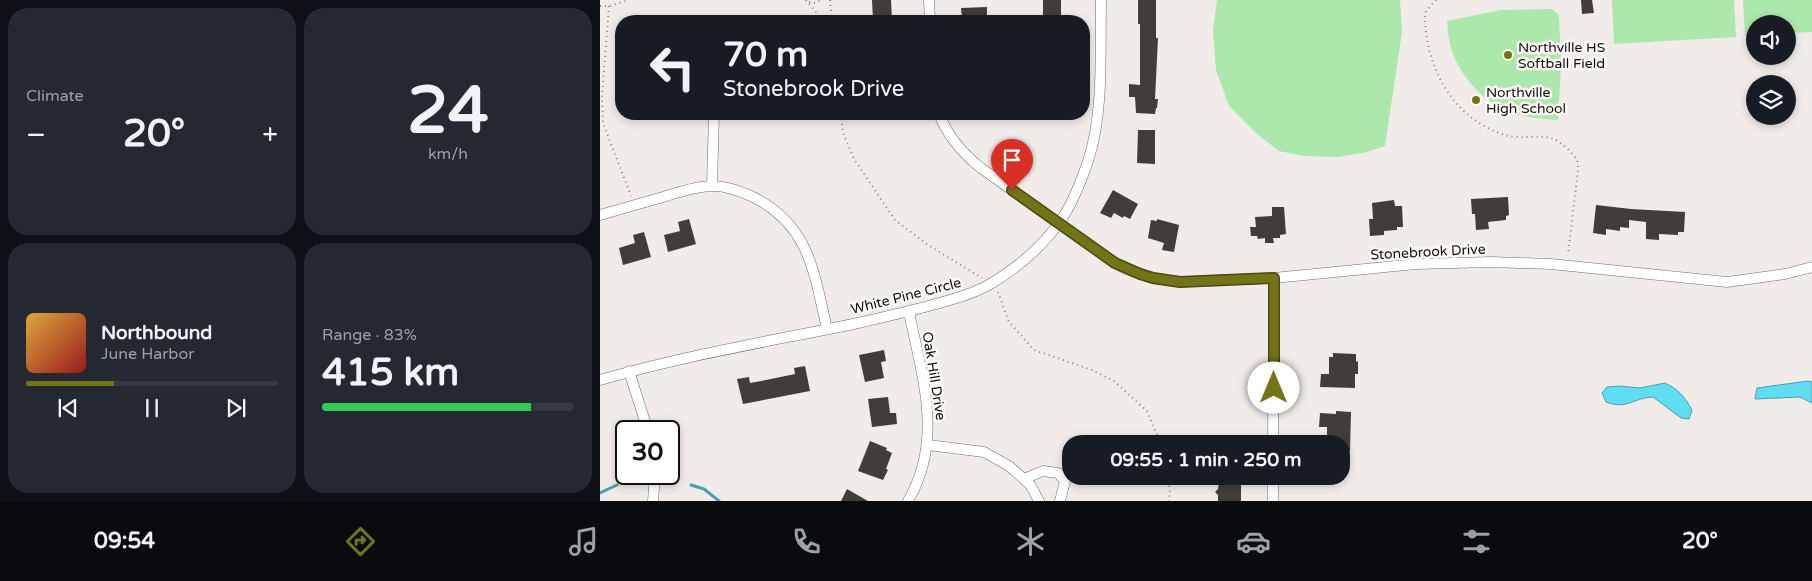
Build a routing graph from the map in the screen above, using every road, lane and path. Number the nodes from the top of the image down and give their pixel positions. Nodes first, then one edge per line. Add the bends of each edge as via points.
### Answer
1 (629, 0) edge
2 (806, 0) edge
3 (821, 0) edge
4 (830, 0) edge
5 (929, 0) edge
6 (1101, 0) edge
7 (1436, 0) edge
8 (809, 2) junction
9 (600, 6) edge
10 (609, 6) junction
11 (819, 15) edge
12 (831, 15) edge
13 (930, 15) edge
14 (714, 120) edge
15 (942, 120) edge
16 (712, 186) junction
17 (635, 205) junction
18 (600, 215) edge
19 (1059, 223) junction
20 (1567, 266) junction
21 (1812, 267) edge
22 (1274, 278) junction
23 (908, 312) junction
24 (827, 329) junction
25 (629, 371) junction
26 (600, 380) edge
27 (645, 420) edge
28 (1274, 435) edge
29 (928, 445) junction
30 (1024, 479) junction
31 (655, 485) edge
32 (1169, 485) edge
33 (1273, 485) edge
34 (654, 501) edge
35 (908, 501) edge
36 (1039, 501) edge
37 (1060, 501) edge
38 (1169, 501) edge
39 (1273, 501) edge

1 - 10 path
2 - 8 path
3 - 8 path
4 - 12 path
5 - 13 street
6 - 19 street, White Pine Circle via 1095,132 1079,186
7 - 20 path via 1425,17 1430,54 1442,85 1454,102 1472,118 1505,135 1554,139 1578,163
8 - 11 path
9 - 10 path
10 - 17 path via 603,123
14 - 16 street
15 - 19 street, Stonebrook Drive via 964,154
16 - 17 street
16 - 24 street via 742,192 760,200 786,221 799,237 814,270
17 - 18 street
19 - 22 street, Stonebrook Drive via 1115,263 1153,278 1180,282
19 - 23 street, White Pine Circle via 1032,253 991,284
20 - 21 street, Stonebrook Drive via 1727,282
20 - 22 street, Stonebrook Drive via 1491,262 1416,264
22 - 28 street
23 - 24 street, White Pine Circle
23 - 29 street, Oak Hill Drive via 926,398
24 - 25 street, White Pine Circle
25 - 26 street, White Pine Circle
25 - 27 street
29 - 30 street via 984,452
29 - 35 street, Oak Hill Drive
30 - 36 street
30 - 37 street via 1043,471 1058,473 1065,481
31 - 34 street
32 - 38 path
33 - 39 street

